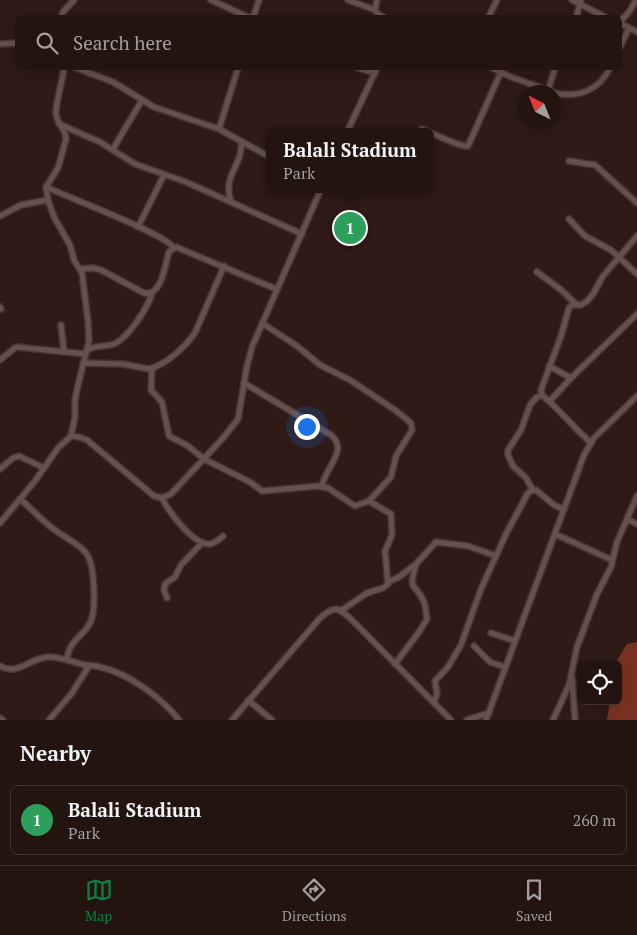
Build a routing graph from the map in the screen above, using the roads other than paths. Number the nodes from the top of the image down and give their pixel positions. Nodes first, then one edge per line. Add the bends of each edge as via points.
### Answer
1 (74, 0) edge
2 (211, 0) edge
3 (259, 0) edge
4 (348, 0) edge
5 (377, 0) edge
6 (497, 0) edge
7 (572, 0) edge
8 (636, 0) edge
9 (580, 2) edge
10 (375, 10) junction
11 (62, 15) edge
12 (245, 15) edge
13 (253, 15) edge
14 (380, 15) edge
15 (490, 15) edge
16 (577, 15) edge
17 (602, 15) edge
18 (622, 21) edge
19 (622, 24) edge
20 (629, 28) junction
21 (637, 32) edge
22 (15, 43) edge
23 (622, 43) edge
24 (0, 44) edge
25 (64, 70) edge
26 (81, 70) edge
27 (237, 70) edge
28 (376, 70) edge
29 (497, 70) edge
30 (555, 70) edge
31 (609, 70) edge
32 (502, 72) junction
33 (534, 85) edge
34 (553, 85) edge
35 (562, 93) edge
36 (142, 100) junction
37 (58, 123) junction
38 (349, 128) edge
39 (218, 129) junction
40 (434, 134) edge
41 (242, 142) junction
42 (113, 149) junction
43 (266, 155) edge
44 (568, 160) dead end
45 (164, 175) junction
46 (46, 187) junction
47 (319, 193) edge
48 (48, 200) junction
49 (231, 202) junction
50 (637, 203) edge
51 (0, 216) edge
52 (569, 219) dead end
53 (138, 227) junction
54 (302, 234) junction
55 (637, 236) edge
56 (173, 247) junction
57 (620, 258) junction
58 (224, 266) junction
59 (80, 269) junction
60 (537, 272) dead end
61 (637, 274) edge
62 (276, 289) junction
63 (152, 293) junction
64 (576, 304) junction
65 (637, 314) edge
66 (262, 323) junction
67 (61, 325) dead end
68 (64, 352) junction
69 (86, 352) junction
70 (0, 360) edge
71 (83, 362) junction
72 (549, 366) junction
73 (152, 369) junction
74 (571, 378) junction
75 (244, 384) junction
76 (542, 395) junction
77 (637, 396) edge
78 (550, 401) junction
79 (71, 436) junction
80 (591, 443) junction
81 (204, 460) junction
82 (44, 468) junction
83 (0, 469) edge
84 (322, 486) junction
85 (533, 490) junction
86 (637, 496) edge
87 (162, 498) junction
88 (20, 499) junction
89 (369, 501) junction
90 (562, 509) junction
91 (627, 519) junction
92 (0, 523) edge
93 (637, 524) edge
94 (555, 534) junction
95 (223, 536) dead end
96 (202, 543) junction
97 (496, 556) junction
98 (612, 560) junction
99 (416, 564) junction
100 (388, 582) junction
101 (167, 598) dead end
102 (342, 610) junction
103 (492, 633) dead end
104 (515, 641) junction
105 (474, 646) dead end
106 (67, 660) junction
107 (395, 664) junction
108 (0, 666) edge
109 (89, 666) junction
110 (505, 667) junction
111 (572, 674) junction
112 (248, 700) junction
113 (434, 702) junction
114 (489, 712) junction
115 (0, 718) edge
116 (4, 720) edge
117 (49, 720) edge
118 (179, 720) edge
119 (232, 720) edge
120 (272, 720) edge
121 (451, 720) edge
122 (467, 720) edge
123 (486, 720) edge
124 (554, 720) edge
125 (575, 720) edge

1 - 11 street
2 - 12 street
3 - 13 street
4 - 10 street
5 - 10 street
6 - 15 street
7 - 9 street
8 - 18 street
9 - 16 street
9 - 17 street
10 - 14 street
19 - 20 street
20 - 21 street
20 - 23 street
22 - 24 street
25 - 37 street via 56,111
26 - 36 street via 113,82
27 - 39 street
28 - 38 street
29 - 32 street
30 - 34 street
31 - 35 street via 604,79 590,90 576,94
32 - 33 street
32 - 40 street via 468,146
36 - 39 street
36 - 42 street
37 - 42 street
37 - 46 street via 66,139 58,168
39 - 41 street
41 - 43 street
41 - 49 street via 240,157 228,182
42 - 45 street via 135,164
44 - 50 street via 595,165
45 - 49 street
45 - 53 street
46 - 48 street
46 - 53 street
47 - 54 street
48 - 51 street via 21,205
48 - 59 street
49 - 54 street
52 - 57 street via 585,236
53 - 56 street
54 - 62 street
55 - 57 street
56 - 58 street
56 - 63 street
57 - 61 street
57 - 64 street via 603,276 588,301
58 - 62 street
58 - 73 street via 189,342
59 - 63 street via 101,270 144,293
59 - 69 street via 88,321
60 - 64 street
62 - 66 street
63 - 69 street via 143,314 121,340
64 - 72 street via 569,308
65 - 74 street
66 - 75 street via 248,358
66 - 89 street via 320,365 350,380 411,423 412,430 396,456 391,477
67 - 68 street
68 - 69 street
68 - 70 street via 16,347
69 - 71 street
71 - 73 street
71 - 79 street
72 - 74 street
72 - 76 street
73 - 81 street via 151,390 162,402 169,436
74 - 78 street
75 - 81 street via 238,419
75 - 84 street via 336,440 339,448
76 - 78 street
76 - 85 street via 530,405 521,430 508,450 512,466 526,478
77 - 80 street
78 - 80 street
79 - 82 street
79 - 87 street via 86,440 149,493
80 - 90 street
81 - 84 street via 262,491
81 - 87 street via 171,494
82 - 83 street via 18,456
82 - 88 street
84 - 89 street via 355,506
85 - 90 street
85 - 97 street via 528,493
86 - 91 street
87 - 96 street via 173,516
88 - 92 street
88 - 106 street via 89,558 93,616 74,641
89 - 100 street via 392,517 392,535 384,551
90 - 94 street
91 - 93 street
91 - 98 street
94 - 98 street
94 - 104 street
95 - 96 street via 212,544
96 - 101 street via 181,565 175,577 165,584
97 - 99 street via 468,546 436,542
97 - 113 street via 461,645 435,682 437,694
98 - 111 street via 577,646
99 - 100 street
99 - 107 street via 412,585 424,601 427,619
100 - 102 street via 387,586 367,593
102 - 107 street
102 - 112 street via 332,609 320,618
103 - 104 street
104 - 110 street
105 - 110 street via 490,662
106 - 108 street via 46,657 16,670
106 - 109 street
107 - 113 street
109 - 117 street
109 - 118 street via 99,666 130,679 162,701
110 - 114 street
111 - 124 street
111 - 125 street
112 - 119 street
112 - 120 street
113 - 121 street
114 - 122 street
114 - 123 street
115 - 116 street

